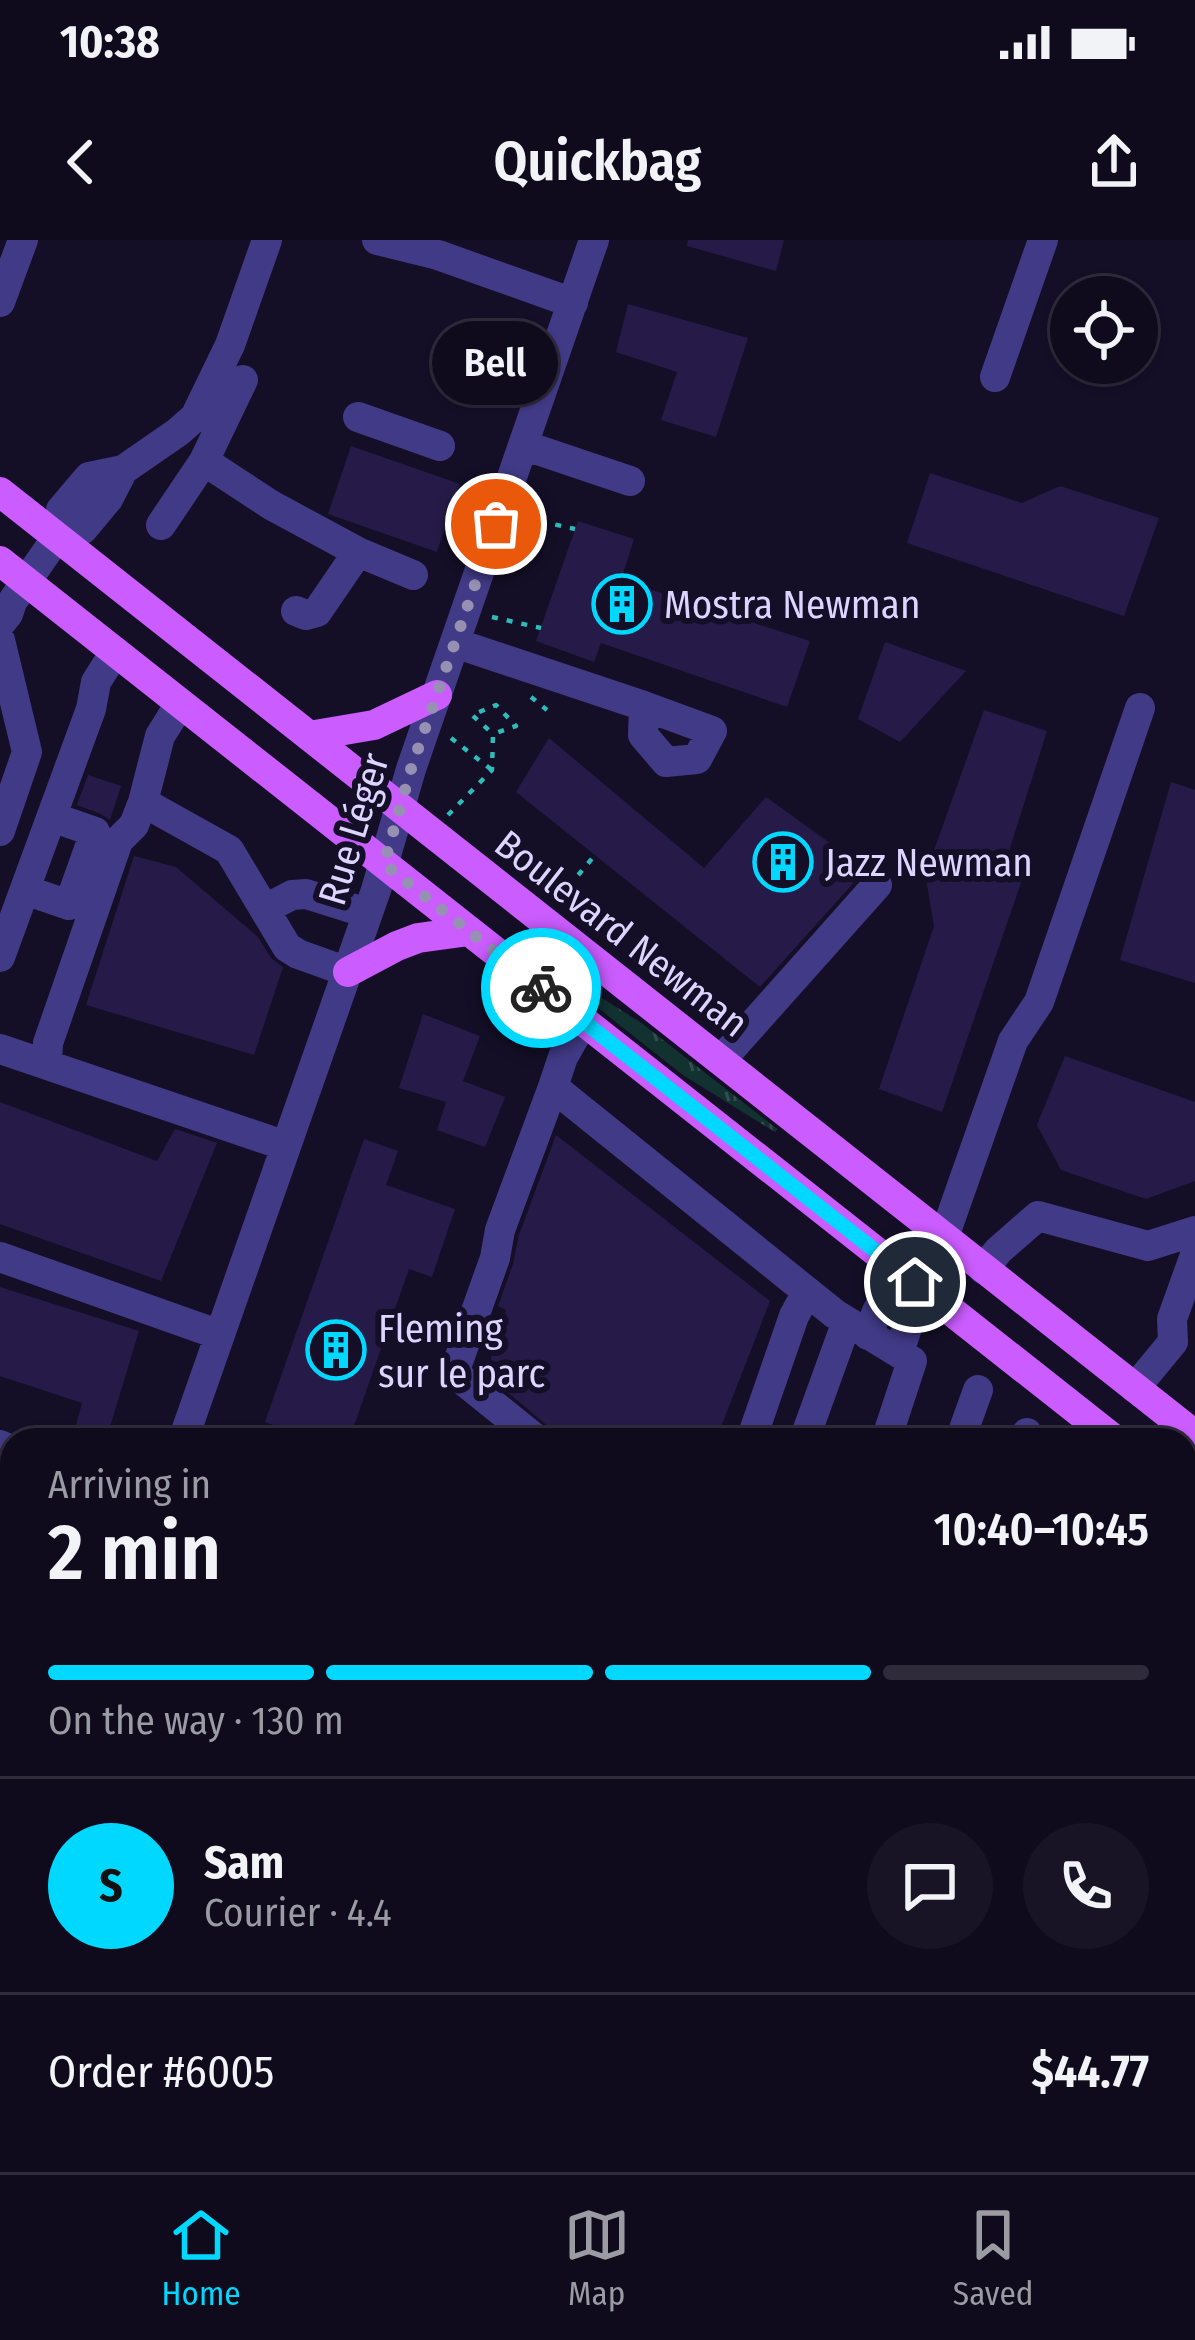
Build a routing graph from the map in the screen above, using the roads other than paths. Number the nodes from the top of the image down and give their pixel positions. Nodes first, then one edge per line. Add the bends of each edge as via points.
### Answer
1 (23, 240) edge
2 (267, 240) edge
3 (377, 240) edge
4 (594, 240) edge
5 (1043, 240) edge
6 (0, 302) edge
7 (573, 303) junction
8 (995, 377) dead end
9 (243, 380) dead end
10 (358, 417) dead end
11 (523, 445) junction
12 (440, 446) dead end
13 (204, 461) junction
14 (630, 481) dead end
15 (0, 492) edge
16 (161, 525) dead end
17 (60, 534) junction
18 (358, 552) junction
19 (0, 561) edge
20 (413, 575) dead end
21 (26, 581) junction
22 (296, 610) dead end
23 (0, 624) edge
24 (0, 640) edge
25 (455, 643) junction
26 (115, 652) junction
27 (10, 685) junction
28 (448, 702) junction
29 (180, 704) junction
30 (644, 706) dead end
31 (1140, 708) dead end
32 (0, 728) edge
33 (309, 736) junction
34 (143, 802) junction
35 (401, 808) junction
36 (52, 817) junction
37 (0, 831) edge
38 (384, 864) junction
39 (877, 885) dead end
40 (25, 890) junction
41 (265, 909) junction
42 (367, 913) junction
43 (469, 931) junction
44 (0, 958) edge
45 (348, 972) junction
46 (584, 1020) junction
47 (0, 1049) edge
48 (721, 1060) junction
49 (47, 1064) junction
50 (553, 1087) junction
51 (286, 1146) junction
52 (1195, 1231) edge
53 (944, 1237) junction
54 (1195, 1255) edge
55 (0, 1256) edge
56 (983, 1269) junction
57 (915, 1282) junction
58 (808, 1292) junction
59 (859, 1329) junction
60 (220, 1334) junction
61 (783, 1348) junction
62 (899, 1352) junction
63 (1135, 1388) junction
64 (978, 1390) dead end
65 (187, 1428) edge
66 (522, 1428) edge
67 (755, 1428) edge
68 (808, 1428) edge
69 (890, 1428) edge
70 (964, 1428) edge
71 (1091, 1428) edge
72 (1186, 1428) edge

1 - 6 street
2 - 17 street via 201,407 122,470 88,477 61,510
3 - 7 street
4 - 7 street, Rue Léger
5 - 8 street
7 - 11 street, Rue Léger
9 - 13 street
10 - 12 street
11 - 14 street
11 - 25 street, Rue Léger
13 - 16 street
13 - 18 street
15 - 17 main road, Boulevard Newman
17 - 21 street
17 - 33 main road, Boulevard Newman
18 - 20 street
18 - 22 street via 317,612
19 - 21 main road
21 - 23 street
21 - 26 main road
24 - 27 street
25 - 28 street, Rue Léger
25 - 30 street
26 - 29 main road
26 - 36 street via 96,682
27 - 32 street
27 - 37 street via 27,752
28 - 33 main road
28 - 35 street, Rue Léger
29 - 34 street via 160,736
29 - 38 main road
31 - 53 street via 1039,1002 1013,1040
33 - 35 main road, Boulevard Newman
34 - 41 street via 229,850
34 - 49 street via 118,841
35 - 38 street, Rue Léger
35 - 48 main road, Boulevard Newman
36 - 40 street
36 - 40 street via 95,832 69,905
38 - 42 street, Rue Léger
38 - 43 main road
39 - 48 street
40 - 44 street
41 - 42 street via 307,894
41 - 45 street via 287,947
42 - 45 street, Rue Léger
43 - 45 main road via 418,938
43 - 46 main road
45 - 51 street, Rue Léger
46 - 50 street
46 - 57 main road
47 - 49 street
48 - 53 main road, Boulevard Newman
49 - 51 street
50 - 58 street
50 - 66 street via 454,1373
51 - 60 street, Rue Léger
52 - 56 street via 1148,1246 1038,1216
53 - 56 main road, Boulevard Newman
53 - 57 street
54 - 63 street via 1172,1342
55 - 60 street
56 - 63 main road, Boulevard Newman
57 - 59 street via 890,1291
57 - 62 street
57 - 71 main road
58 - 59 street
58 - 61 street
59 - 61 street
59 - 62 street
59 - 68 street via 842,1336
60 - 65 street, Rue Léger
61 - 67 street
62 - 69 street via 912,1361
63 - 72 main road, Boulevard Newman
64 - 70 street

